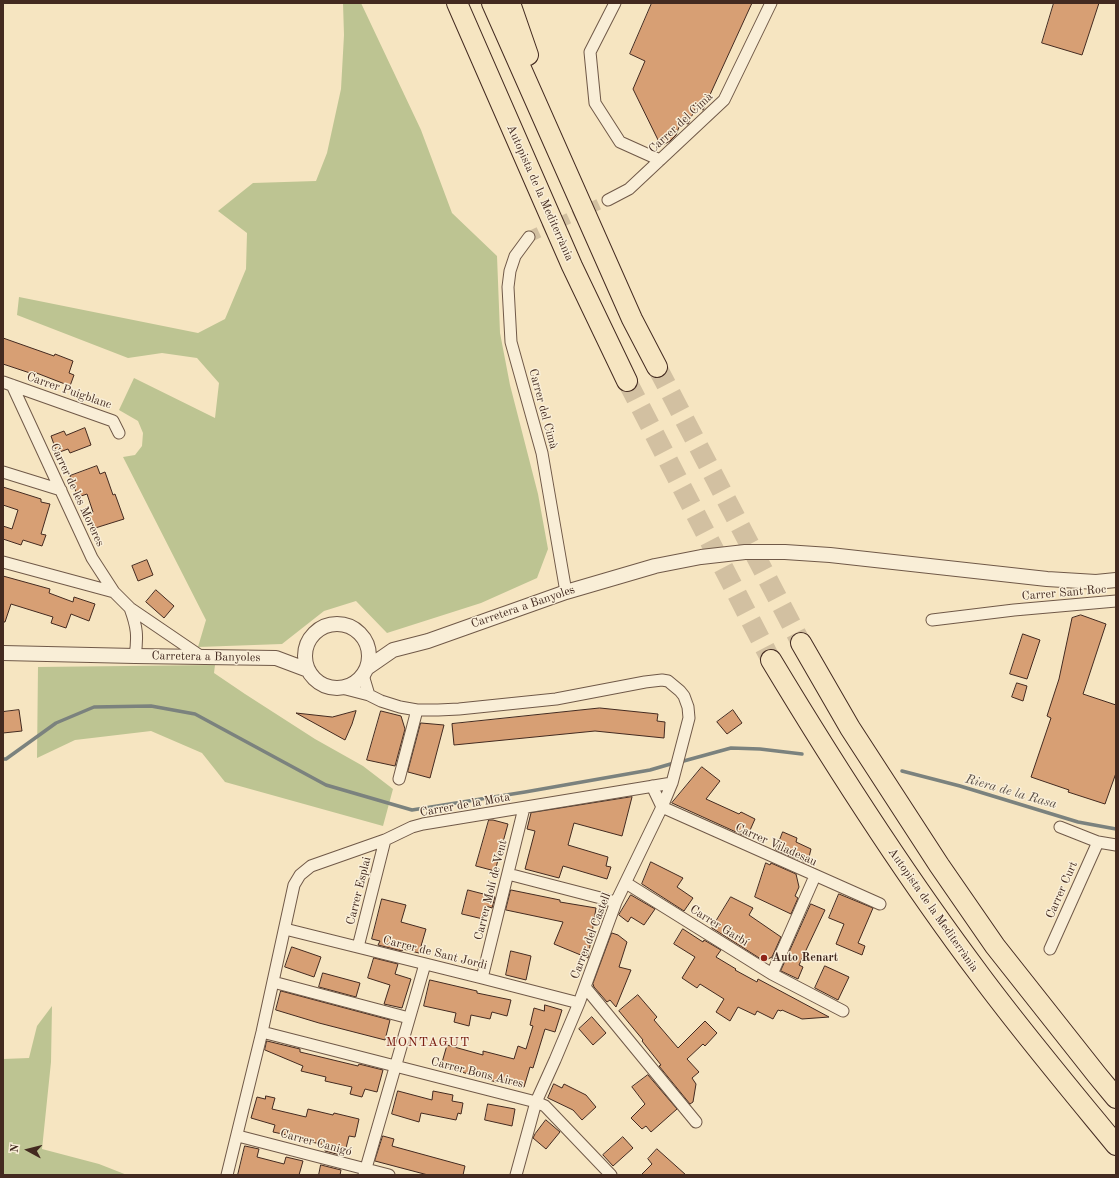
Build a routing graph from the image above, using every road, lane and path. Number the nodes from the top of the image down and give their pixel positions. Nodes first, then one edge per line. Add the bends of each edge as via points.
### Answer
1 (457, 3) edge
2 (492, 3) edge
3 (510, 3) edge
4 (615, 3) edge
5 (771, 3) edge
6 (660, 160) junction
7 (608, 200) tunnel mouth
8 (530, 237) tunnel mouth
9 (621, 294) junction
10 (657, 367) tunnel mouth
11 (627, 381) tunnel mouth
12 (8, 383) edge
13 (119, 433) dead end
14 (3, 472) edge
15 (61, 490) junction
16 (3, 562) edge
17 (1116, 580) edge
18 (114, 592) junction
19 (566, 592) junction
20 (1116, 601) edge
21 (130, 608) junction
22 (932, 620) dead end
23 (364, 637) junction
24 (308, 640) junction
25 (801, 643) tunnel mouth
26 (392, 650) junction
27 (3, 653) edge
28 (135, 656) junction
29 (202, 657) junction
30 (276, 658) junction
31 (771, 660) tunnel mouth
32 (308, 670) junction
33 (365, 672) junction
34 (342, 688) junction
35 (369, 695) junction
36 (417, 710) junction
37 (399, 779) dead end
38 (672, 783) junction
39 (652, 786) junction
40 (662, 807) junction
41 (524, 808) junction
42 (1060, 827) dead end
43 (385, 840) junction
44 (1098, 842) junction
45 (1116, 845) edge
46 (508, 874) junction
47 (815, 876) junction
48 (626, 883) junction
49 (616, 902) junction
50 (880, 904) dead end
51 (285, 929) junction
52 (358, 947) junction
53 (1050, 949) dead end
54 (425, 964) junction
55 (772, 974) junction
56 (482, 978) junction
57 (273, 982) junction
58 (585, 987) junction
59 (579, 1003) junction
60 (843, 1011) dead end
61 (409, 1018) junction
62 (262, 1032) junction
63 (395, 1066) junction
64 (1116, 1098) edge
65 (536, 1102) junction
66 (696, 1122) dead end
67 (238, 1136) junction
68 (1116, 1145) edge
69 (364, 1172) edge
70 (227, 1175) edge
71 (389, 1175) edge
72 (516, 1175) edge
73 (611, 1175) edge

1 - 11 highway, Autopista de la Mediterrània via 572,266
2 - 9 highway
3 - 9 highway via 536,79
4 - 6 street via 590,52 595,103 620,142
5 - 6 street, Carrer del Cimà via 724,100
6 - 7 street, Carrer del Cimà via 629,189
8 - 19 street, Carrer del Cimà via 514,256 510,271 508,287 511,342 542,453
9 - 10 highway
12 - 13 street, Carrer Puigblanc via 114,420
12 - 15 street, Carrer de les Moreres
14 - 15 street
15 - 18 street, Carrer de les Moreres via 92,558
16 - 18 street
17 - 19 street, Carretera a Banyoles via 1096,582 1047,579 838,555 745,552 655,566
18 - 21 street, Carrer de les Moreres
19 - 26 street, Carretera a Banyoles via 428,641
20 - 22 street, Carrer Sant Roc
21 - 28 street, Carrer de les Moreres via 138,637
21 - 29 street, Carrer de les Moreres
23 - 24 street via 351,626 335,623 320,628
23 - 26 street
23 - 33 street via 369,654
24 - 30 street, Carretera a Banyoles via 291,653
24 - 32 street via 304,658
25 - 64 highway via 850,728 986,933
26 - 33 street, Carretera a Banyoles
27 - 28 street, Carretera a Banyoles
28 - 29 street, Carretera a Banyoles
29 - 30 street, Carretera a Banyoles
30 - 32 street, Carretera a Banyoles
31 - 68 highway, Autopista de la Mediterrània via 856,798 922,895 979,975
32 - 34 street via 313,678 324,686
33 - 34 street via 351,685
33 - 35 street
34 - 35 street
35 - 36 street via 400,707
36 - 37 street
36 - 38 street, Carrer del Castell via 459,709 556,699 655,680 668,681 684,696 689,718
38 - 39 street, Carrer de la Mota
38 - 40 street, Carrer del Castell
39 - 40 street
39 - 41 street, Carrer de la Mota
40 - 47 street, Carrer Viladesau
40 - 48 street, Carrer del Castell
41 - 43 street, Carrer de la Mota via 423,824
41 - 46 street, Carrer Molí de Vent
42 - 44 street
43 - 51 street, Carrer de la Mota via 311,866 300,875 294,885
43 - 52 street, Carrer Esplai
44 - 45 street
44 - 53 street, Carrer Curt
46 - 49 street
46 - 56 street, Carrer Molí de Vent
47 - 50 street, Carrer Viladesau
47 - 55 street
48 - 49 street, Carrer del Castell
48 - 55 street, Carrer Garbí
49 - 58 street, Carrer del Castell
51 - 52 street, Carrer de Sant Jordi
51 - 57 street, Carrer de la Mota
52 - 54 street, Carrer de Sant Jordi
54 - 56 street, Carrer de Sant Jordi
54 - 61 street
55 - 60 street, Carrer Garbí
56 - 59 street, Carrer de Sant Jordi
57 - 61 street
57 - 62 street, Carrer de la Mota
58 - 59 street, Carrer del Castell
58 - 66 street
59 - 65 street, Carrer del Castell
61 - 63 street
62 - 63 street, Carrer Bons Aires
62 - 67 street, Carrer de la Mota
63 - 65 street, Carrer Bons Aires
63 - 69 street
65 - 72 street, Carrer del Castell
65 - 73 street, Carrer Bons Aires via 545,1106
67 - 69 street, Carrer Canigó
67 - 70 street, Carrer de la Mota
69 - 71 street, Carrer Canigó

